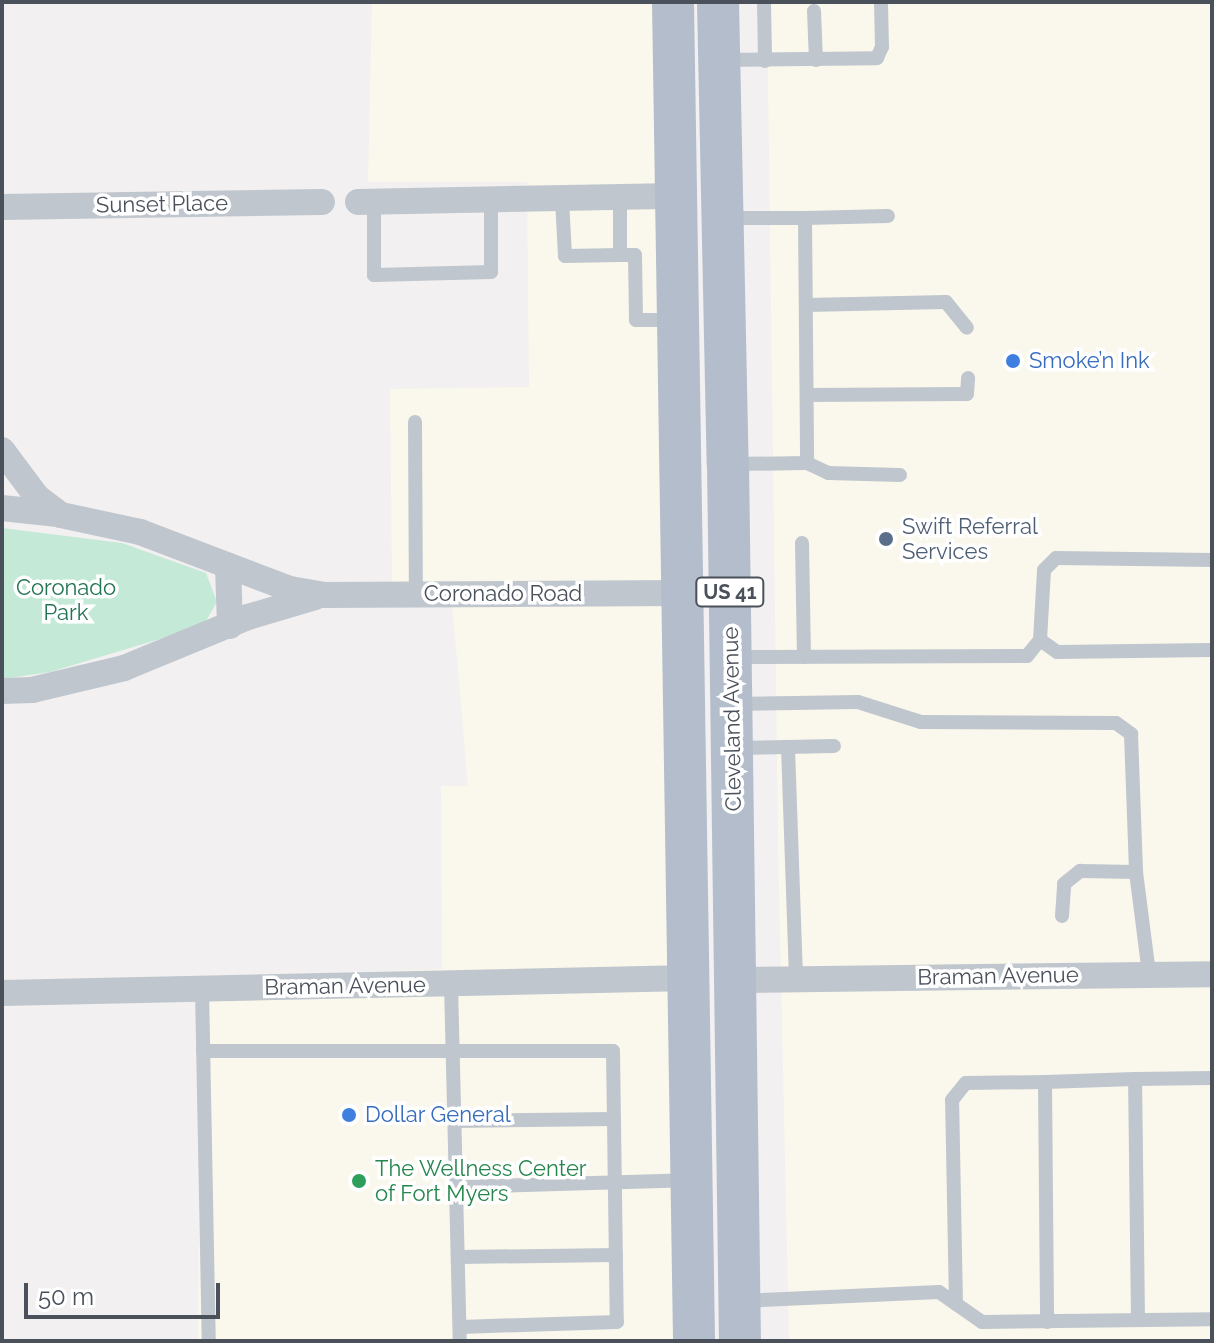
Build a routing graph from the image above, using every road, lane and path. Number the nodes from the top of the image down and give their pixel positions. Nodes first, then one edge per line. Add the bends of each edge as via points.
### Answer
1 (673, 2) edge
2 (718, 2) edge
3 (764, 2) edge
4 (881, 2) edge
5 (810, 17) dead end
6 (719, 60) junction
7 (816, 60) junction
8 (765, 61) junction
9 (677, 196) junction
10 (620, 198) junction
11 (562, 199) junction
12 (491, 200) junction
13 (322, 202) dead end
14 (366, 202) joint
15 (2, 207) edge
16 (888, 216) dead end
17 (805, 218) junction
18 (724, 219) junction
19 (620, 255) junction
20 (806, 305) junction
21 (679, 320) junction
22 (967, 328) dead end
23 (968, 378) dead end
24 (807, 395) junction
25 (415, 422) dead end
26 (2, 450) edge
27 (807, 463) junction
28 (728, 464) junction
29 (900, 475) dead end
30 (2, 508) edge
31 (61, 515) junction
32 (802, 543) dead end
33 (1212, 560) edge
34 (228, 566) junction
35 (683, 593) junction
36 (416, 594) junction
37 (323, 595) junction
38 (230, 626) junction
39 (1040, 640) junction
40 (1212, 650) edge
41 (731, 657) junction
42 (804, 657) junction
43 (2, 691) edge
44 (732, 704) junction
45 (834, 746) dead end
46 (731, 748) junction
47 (788, 748) junction
48 (1136, 872) junction
49 (687, 874) junction
50 (1062, 916) dead end
51 (1149, 974) junction
52 (1212, 974) edge
53 (689, 978) junction
54 (796, 979) junction
55 (735, 980) junction
56 (451, 984) junction
57 (202, 989) junction
58 (2, 993) edge
59 (203, 1051) junction
60 (453, 1051) junction
61 (1212, 1078) edge
62 (1135, 1079) junction
63 (1045, 1082) junction
64 (736, 1086) junction
65 (614, 1119) junction
66 (454, 1121) junction
67 (691, 1180) junction
68 (615, 1183) junction
69 (456, 1187) junction
70 (616, 1255) junction
71 (458, 1257) junction
72 (956, 1304) junction
73 (1212, 1319) edge
74 (1138, 1320) junction
75 (740, 1321) edge
76 (1047, 1322) junction
77 (460, 1334) edge
78 (209, 1341) edge
79 (694, 1341) edge

1 - 9 main road, US 41
2 - 6 main road, Cleveland Avenue / US 41
3 - 8 lane
4 - 7 lane via 882,47 877,58
5 - 7 lane
6 - 8 lane
6 - 18 main road, Cleveland Avenue / US 41
7 - 8 lane
9 - 10 street
9 - 21 main road, US 41
10 - 11 street
10 - 19 lane
11 - 12 street
11 - 19 lane via 565,256
12 - 14 street
12 - 14 lane via 491,272 374,275
13 - 15 street, Sunset Place
16 - 17 lane
17 - 18 lane
17 - 20 lane
18 - 28 main road, Cleveland Avenue / US 41
19 - 21 lane via 635,255 636,320
20 - 22 lane via 946,302
20 - 24 lane
21 - 35 main road, US 41
23 - 24 lane via 967,394
24 - 27 lane
25 - 36 lane
26 - 31 street, Coronado Road via 37,497
27 - 28 lane
27 - 29 lane via 828,473
28 - 41 main road, Cleveland Avenue / US 41
30 - 31 street, Coronado Road
31 - 34 street, Coronado Road via 140,532
32 - 42 lane
33 - 39 lane via 1056,558 1044,570
34 - 37 street, Coronado Road
34 - 38 street
35 - 36 street, Coronado Road
35 - 49 main road, US 41
36 - 37 street, Coronado Road
37 - 38 street, Coronado Road
38 - 43 street, Coronado Road via 124,668 32,690
39 - 40 lane via 1057,652
39 - 42 lane via 1027,656
41 - 42 lane
41 - 44 main road, Cleveland Avenue / US 41
44 - 46 main road, Cleveland Avenue / US 41
44 - 48 lane via 858,702 921,722 1116,723 1131,734
45 - 47 lane
46 - 47 lane
46 - 55 main road, Cleveland Avenue / US 41
47 - 54 lane
48 - 50 lane via 1080,871 1064,884
48 - 51 lane
49 - 53 main road, US 41
49 - 55 main road via 712,940
51 - 52 street, Braman Avenue
51 - 54 street, Braman Avenue
53 - 56 street, Braman Avenue
53 - 64 main road via 715,1017
53 - 67 main road, US 41
54 - 55 street, Braman Avenue
55 - 64 main road, Cleveland Avenue / US 41
56 - 57 street, Braman Avenue
56 - 60 lane
57 - 58 street, Braman Avenue
57 - 59 lane
59 - 60 lane
59 - 78 lane
60 - 65 lane via 613,1051
60 - 66 lane
61 - 62 lane
62 - 63 lane
62 - 74 lane
63 - 72 lane via 966,1083 952,1100
63 - 76 lane
64 - 75 main road, Cleveland Avenue / US 41
65 - 66 lane
65 - 68 lane
66 - 69 lane
67 - 68 lane
67 - 79 main road, US 41
68 - 69 lane
68 - 70 lane
69 - 71 lane
70 - 71 lane
70 - 77 lane via 617,1322
71 - 77 lane
72 - 75 lane via 939,1292
72 - 76 lane via 982,1322
73 - 74 lane
74 - 76 lane

